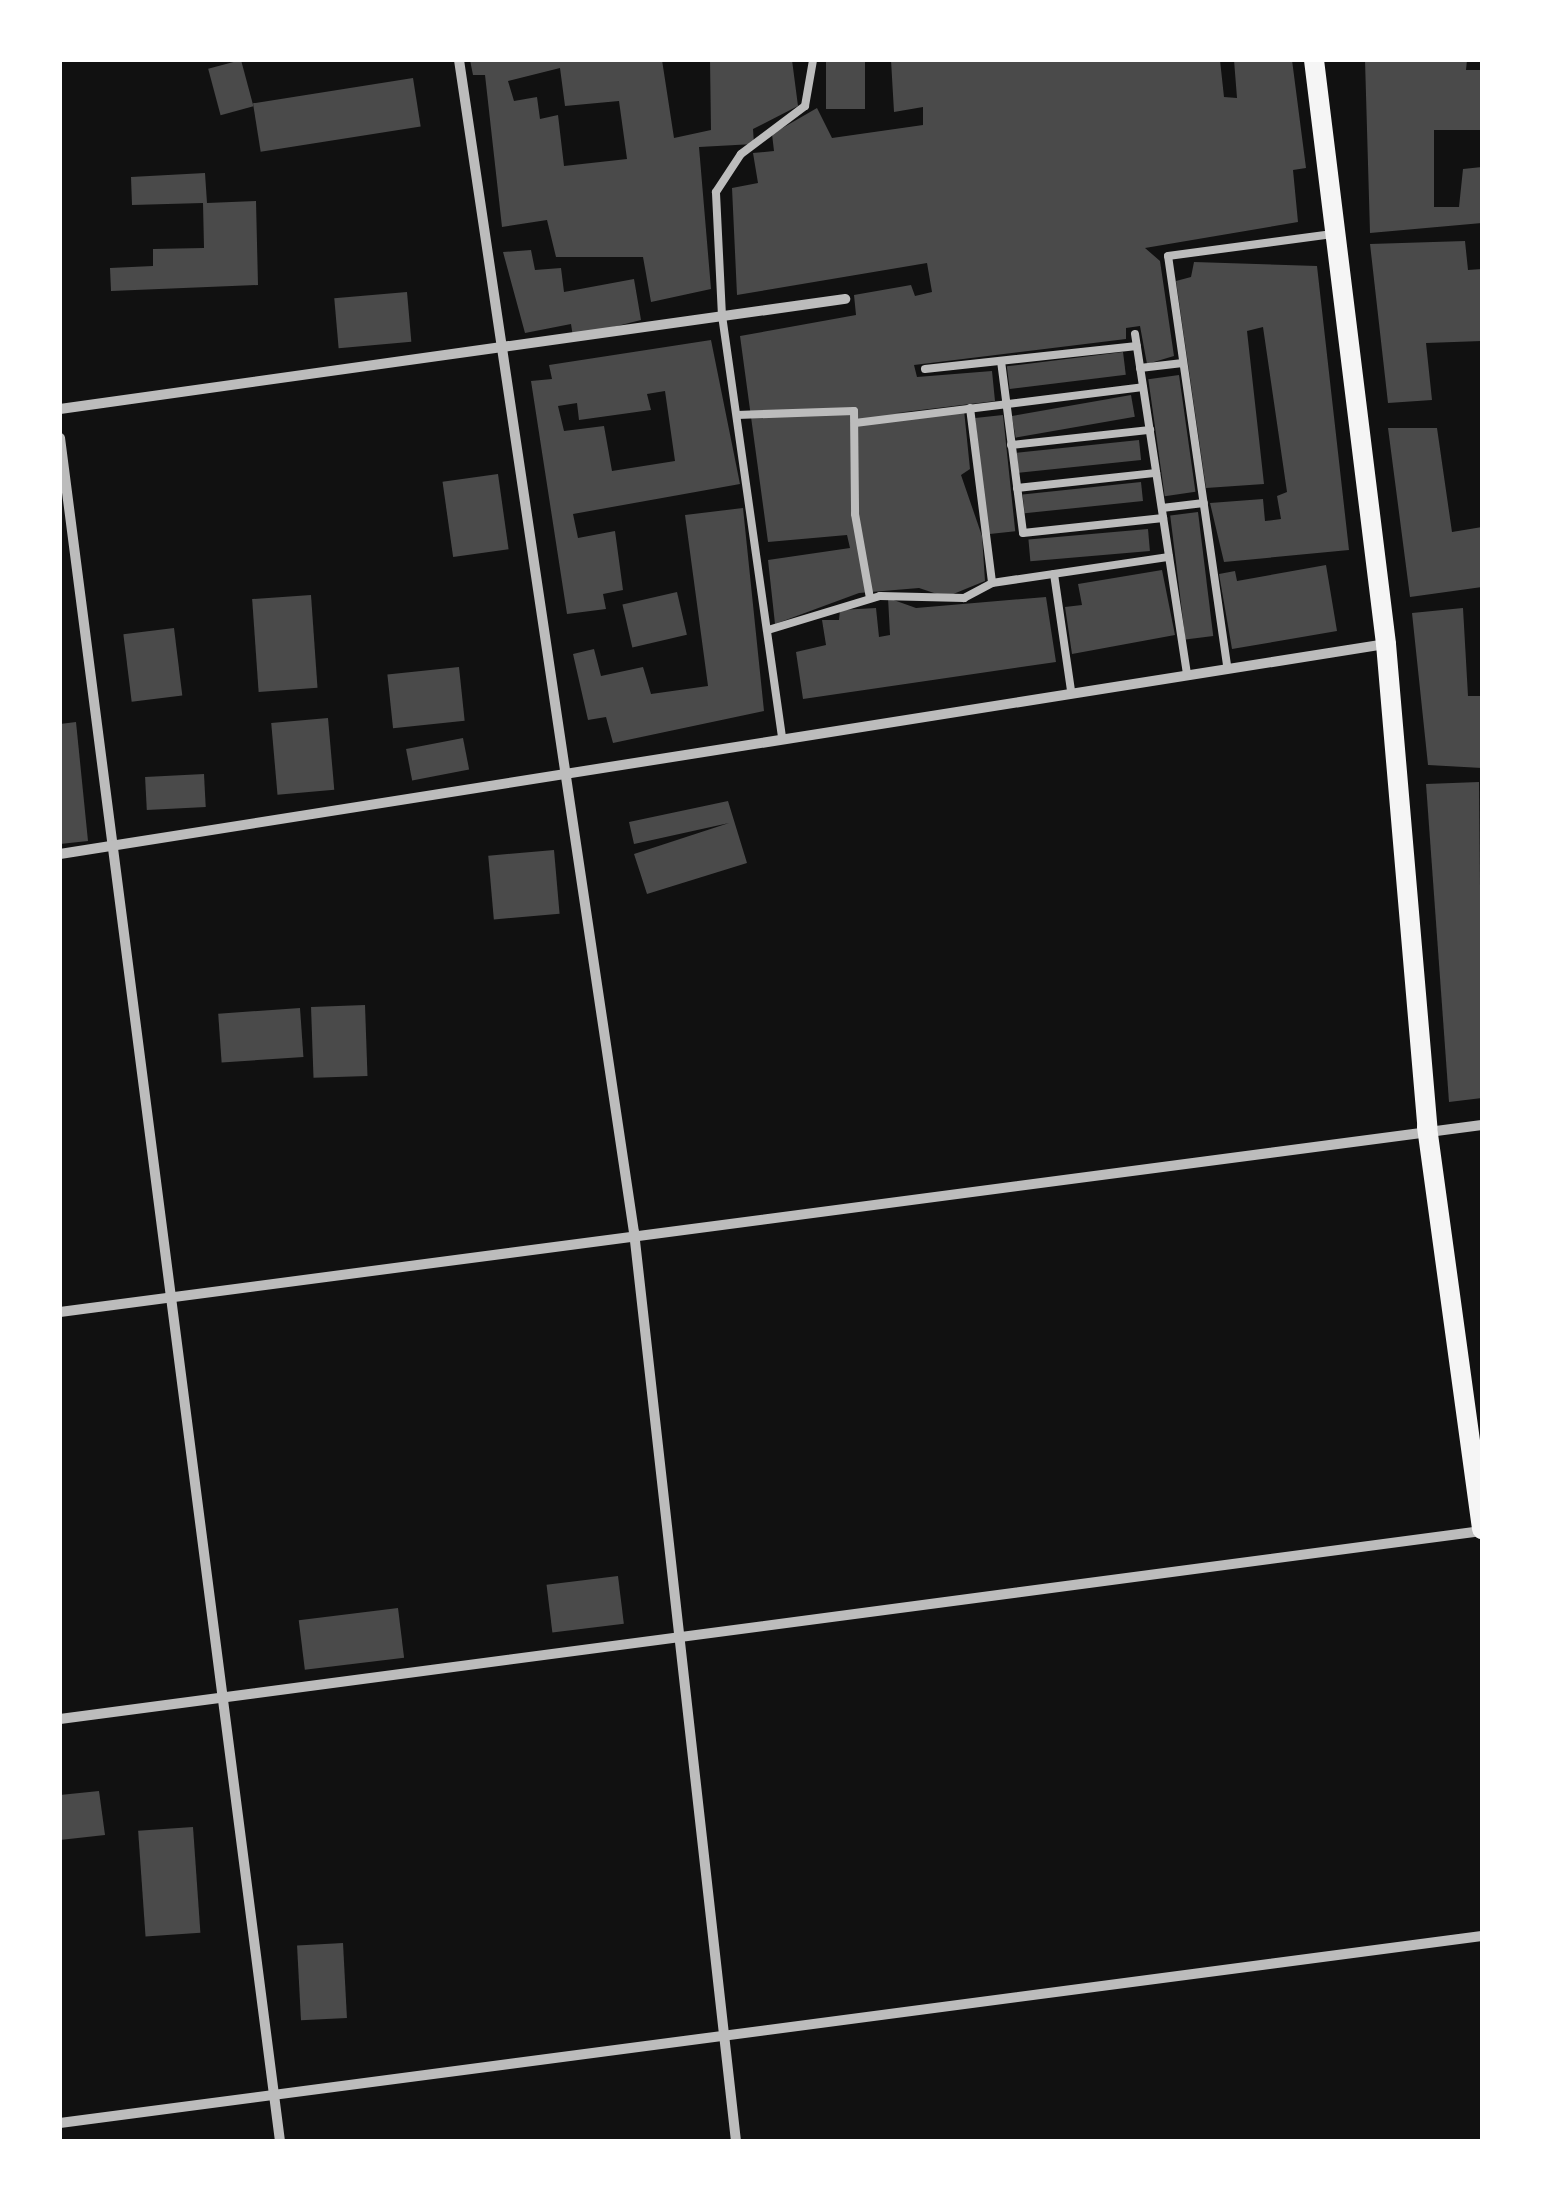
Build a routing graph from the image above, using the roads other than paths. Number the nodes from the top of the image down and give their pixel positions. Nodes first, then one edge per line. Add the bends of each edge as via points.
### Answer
1 (459, 60) edge
2 (814, 60) edge
3 (1314, 60) edge
4 (1335, 234) junction
5 (845, 299) dead end
6 (722, 316) junction
7 (1135, 334) dead end
8 (1137, 346) junction
9 (502, 347) junction
10 (1001, 361) junction
11 (1183, 362) junction
12 (1140, 368) junction
13 (926, 370) dead end
14 (1143, 387) junction
15 (1006, 403) junction
16 (970, 408) junction
17 (60, 409) edge
18 (736, 414) junction
19 (855, 423) junction
20 (1150, 430) junction
21 (60, 438) edge
22 (1011, 445) junction
23 (1156, 473) junction
24 (1016, 488) junction
25 (1204, 503) junction
26 (1162, 513) junction
27 (1169, 558) junction
28 (1054, 574) junction
29 (992, 584) junction
30 (870, 598) junction
31 (768, 630) junction
32 (1386, 644) junction
33 (1226, 666) junction
34 (1187, 672) junction
35 (1071, 691) junction
36 (782, 737) junction
37 (567, 772) junction
38 (115, 848) junction
39 (60, 854) edge
40 (1482, 1125) edge
41 (1427, 1127) junction
42 (634, 1232) junction
43 (174, 1298) junction
44 (60, 1312) edge
45 (1482, 1530) edge
46 (681, 1640) junction
47 (223, 1696) junction
48 (60, 1719) edge
49 (1482, 1936) edge
50 (724, 2036) junction
51 (274, 2089) junction
52 (60, 2122) edge
53 (280, 2141) edge
54 (736, 2141) edge

1 - 9 street
2 - 6 lane via 805,106 740,154 716,192
3 - 4 main road
4 - 11 lane via 1168,256
4 - 32 main road
5 - 6 street
6 - 9 street
6 - 18 lane
7 - 8 lane
8 - 10 lane
8 - 12 lane
9 - 17 street
9 - 37 street
10 - 13 lane
10 - 15 lane
11 - 12 lane
11 - 25 lane
12 - 14 lane
14 - 15 lane
14 - 20 lane
15 - 16 lane
15 - 22 lane
16 - 19 lane
16 - 29 lane
18 - 19 lane via 854,411
18 - 31 lane
19 - 30 lane via 855,514
20 - 22 lane
20 - 23 lane
21 - 38 street
22 - 24 lane
23 - 24 lane
23 - 26 lane
24 - 26 lane via 1023,533
25 - 26 lane
25 - 33 lane
26 - 27 lane
27 - 28 lane
27 - 34 lane
28 - 29 lane
28 - 35 lane
29 - 30 lane via 964,598
30 - 31 lane
31 - 36 lane
32 - 33 street
32 - 41 main road
33 - 34 street
34 - 35 street
35 - 36 street
36 - 37 street
37 - 38 street
37 - 42 street
38 - 39 street
38 - 43 street
40 - 41 street
41 - 42 street
41 - 45 main road
42 - 43 street
42 - 46 street
43 - 44 street
43 - 47 street
45 - 46 street
46 - 47 street
46 - 50 street
47 - 48 street
47 - 51 street
49 - 50 street
50 - 51 street
50 - 54 street
51 - 52 street
51 - 53 street

